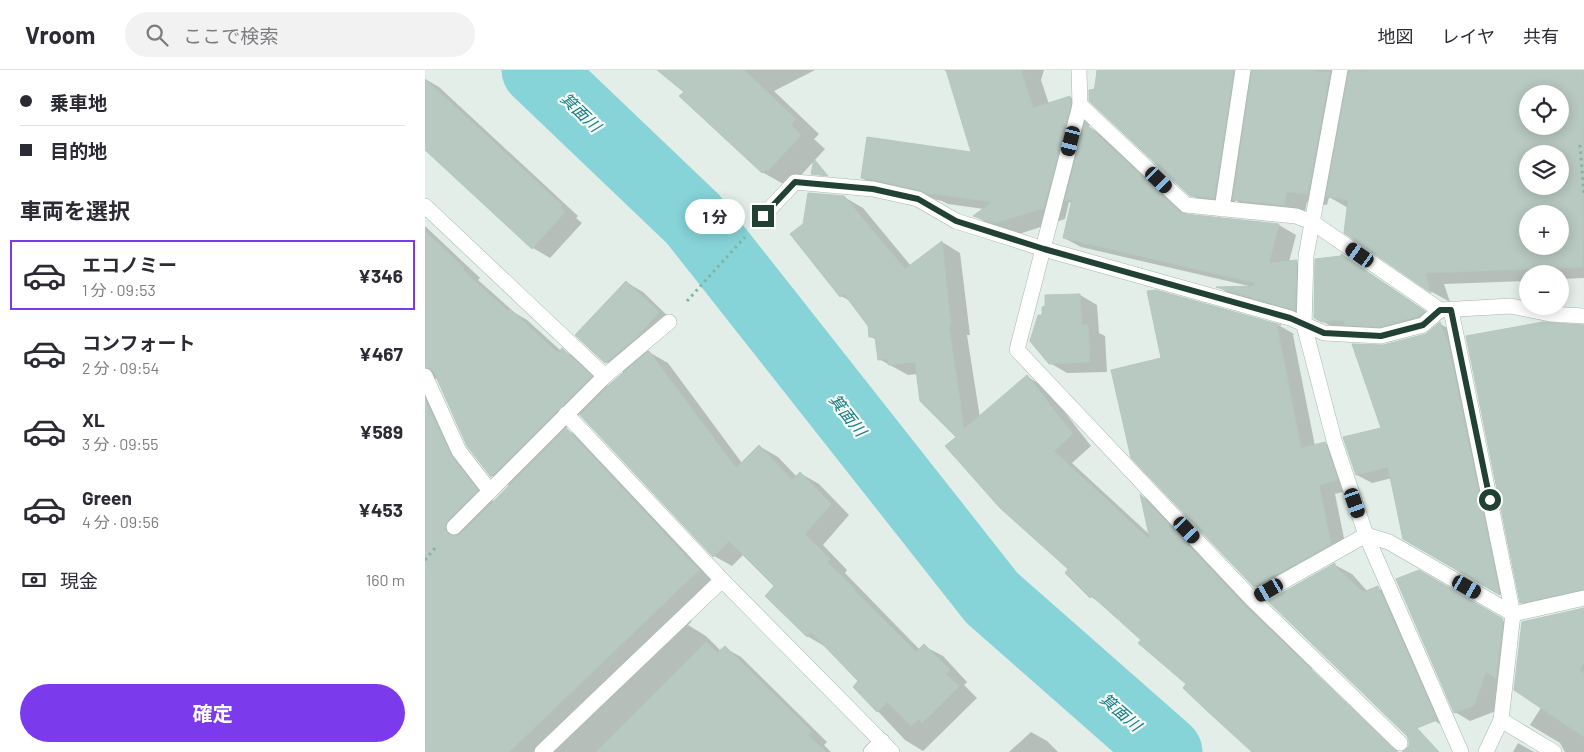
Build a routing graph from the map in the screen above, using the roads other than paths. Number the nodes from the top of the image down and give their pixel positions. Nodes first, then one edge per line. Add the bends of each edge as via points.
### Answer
1 (1079, 70) edge
2 (1243, 70) edge
3 (1340, 70) edge
4 (1080, 105) junction
5 (425, 206) edge
6 (1222, 209) junction
7 (763, 216) road end
8 (1312, 222) junction
9 (1044, 249) junction
10 (1446, 310) junction
11 (1584, 316) edge
12 (669, 322) road end
13 (1304, 325) junction
14 (425, 376) edge
15 (605, 376) junction
16 (566, 414) junction
17 (490, 491) junction
18 (453, 527) dead end
19 (1366, 535) junction
20 (722, 580) junction
21 (1584, 598) edge
22 (1252, 599) junction
23 (1513, 614) junction
24 (1501, 720) junction
25 (882, 741) junction
26 (1400, 743) dead end
27 (542, 752) edge
28 (871, 752) edge
29 (892, 752) edge
30 (1461, 752) edge
31 (1486, 752) edge
32 (1554, 752) edge

1 - 4 street
2 - 6 street
3 - 8 street
4 - 6 street via 1186,205
4 - 9 street
5 - 15 street
6 - 8 street via 1296,216
7 - 9 street via 795,182 873,189 918,199 956,221
8 - 10 street
8 - 13 street via 1305,256
9 - 13 street via 1290,318
9 - 22 street via 1017,350
10 - 11 street via 1511,306 1550,314
10 - 13 street via 1423,325 1381,336 1324,333
10 - 23 street
12 - 15 street
13 - 19 street via 1334,440
14 - 17 street via 459,450
15 - 16 street
16 - 17 street
16 - 20 street
17 - 18 street
19 - 22 street
19 - 23 street via 1389,542
19 - 30 street
20 - 25 street
20 - 27 street
21 - 23 street
22 - 26 street
23 - 24 street
24 - 31 street
24 - 32 street
25 - 28 street
25 - 29 street

